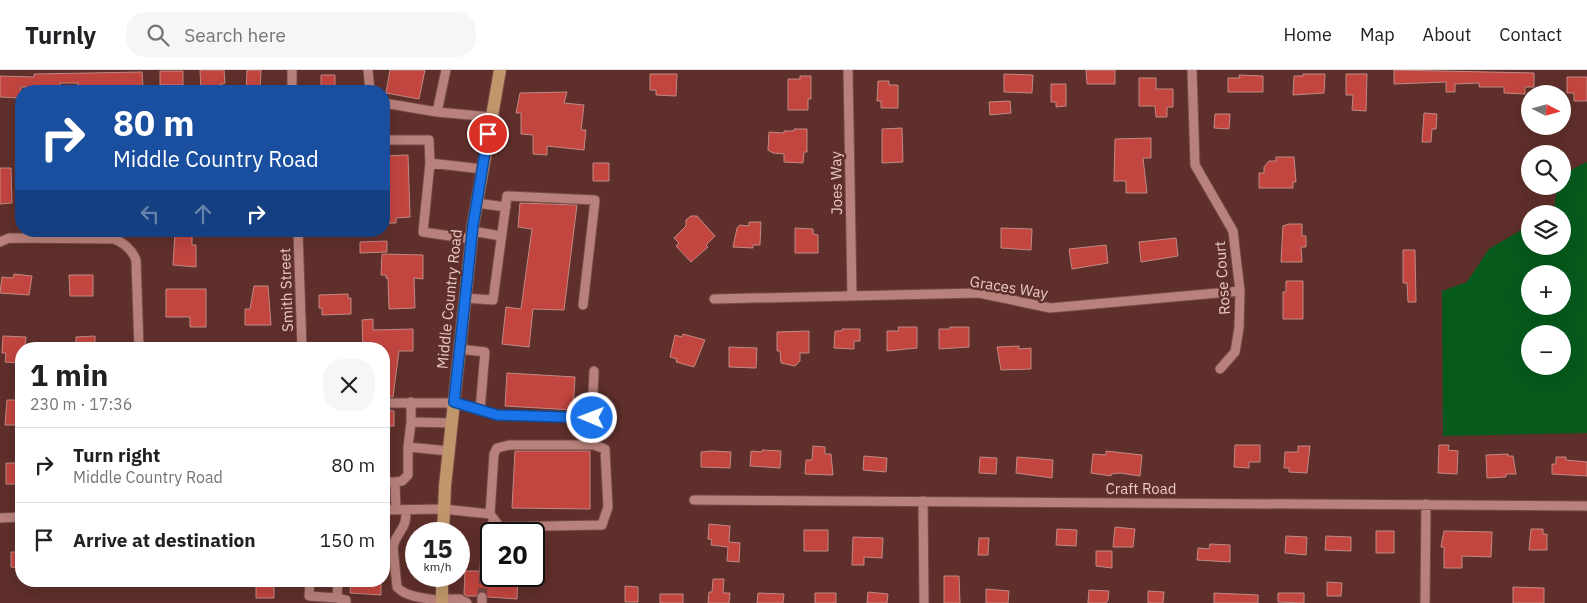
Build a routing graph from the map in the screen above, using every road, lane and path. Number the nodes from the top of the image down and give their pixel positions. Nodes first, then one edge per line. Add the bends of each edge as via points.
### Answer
1 (292, 70) edge
2 (368, 70) edge
3 (446, 70) edge
4 (500, 70) edge
5 (848, 70) edge
6 (1192, 70) edge
7 (292, 85) edge
8 (369, 85) edge
9 (390, 104) edge
10 (437, 112) junction
11 (491, 117) junction
12 (390, 140) edge
13 (430, 163) junction
14 (482, 169) junction
15 (476, 203) junction
16 (506, 207) junction
17 (472, 235) junction
18 (501, 236) junction
19 (298, 237) edge
20 (0, 242) edge
21 (1240, 291) junction
22 (852, 296) junction
23 (465, 298) junction
24 (714, 299) dead end
25 (583, 305) dead end
26 (139, 342) edge
27 (302, 342) edge
28 (460, 349) junction
29 (1220, 369) dead end
30 (594, 371) dead end
31 (411, 402) junction
32 (454, 402) junction
33 (390, 403) edge
34 (480, 410) junction
35 (411, 422) junction
36 (452, 423) junction
37 (408, 447) junction
38 (449, 451) junction
39 (390, 482) edge
40 (395, 482) junction
41 (694, 500) dead end
42 (924, 501) junction
43 (1426, 504) junction
44 (1587, 506) edge
45 (443, 509) junction
46 (390, 510) edge
47 (396, 510) junction
48 (406, 510) junction
49 (492, 516) junction
50 (15, 517) edge
51 (0, 518) edge
52 (442, 522) edge
53 (491, 522) edge
54 (310, 587) edge
55 (338, 587) edge
56 (442, 587) edge
57 (337, 598) junction
58 (442, 601) edge
59 (346, 603) edge
60 (467, 603) edge
61 (924, 603) edge
62 (1425, 603) edge

1 - 7 street
2 - 8 street
3 - 10 street
4 - 11 main road, Middle Country Road
5 - 22 street, Joes Way
6 - 21 street, Rose Court via 1195,165 1232,232
9 - 10 street
10 - 11 street
11 - 14 main road, Middle Country Road
12 - 13 street via 429,140
13 - 14 street
13 - 17 street via 423,232
14 - 15 main road, Middle Country Road
15 - 16 street
15 - 17 main road, Middle Country Road
16 - 18 street
16 - 25 street via 507,196 595,200
17 - 18 street
17 - 23 main road, Middle Country Road
18 - 23 street via 493,300
19 - 27 street, Smith Street
20 - 26 street via 9,238 114,239 129,249 134,254 137,267
21 - 22 street, Graces Way via 1050,308 979,293
21 - 29 street, Rose Court via 1235,352
22 - 24 street, Graces Way
23 - 28 main road, Middle Country Road
28 - 32 main road, Middle Country Road
28 - 34 street via 485,352
30 - 34 street via 592,418 497,415
31 - 32 street
31 - 33 street
31 - 35 street
32 - 34 street
32 - 36 main road, Middle Country Road
35 - 36 street
35 - 37 street
36 - 38 main road, Middle Country Road
37 - 38 street
37 - 40 street via 408,475
38 - 45 main road, Middle Country Road
39 - 40 street
40 - 47 street
41 - 42 street, Craft Road
42 - 43 street, Craft Road
42 - 61 street
43 - 44 street, Craft Road
43 - 62 street
45 - 48 street
45 - 49 street
45 - 52 main road, Middle Country Road
46 - 47 street
47 - 48 street
48 - 58 street via 407,524 393,547 397,586 412,595
49 - 49 street via 500,527 602,525 608,507 605,448 594,445 509,445 497,448 494,454
49 - 53 street
50 - 51 street
54 - 57 street via 309,596
55 - 57 street
56 - 58 main road
57 - 59 street via 346,600
58 - 60 street via 460,599

